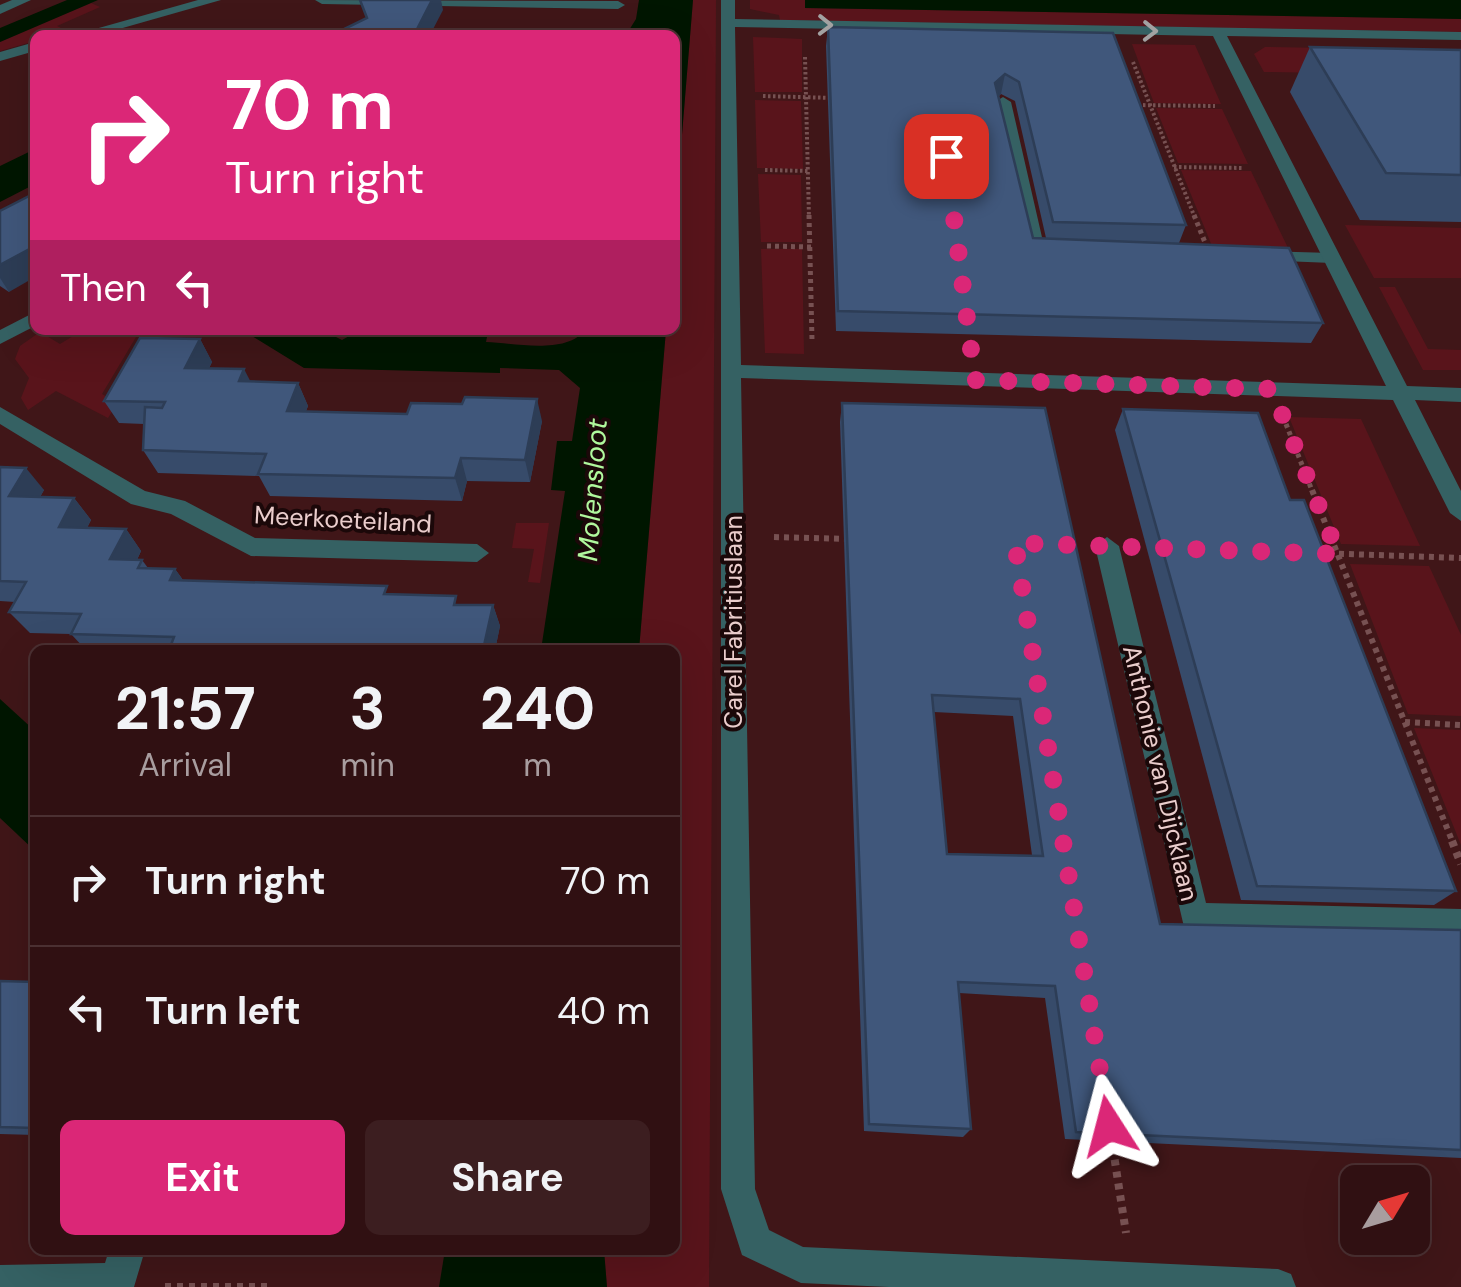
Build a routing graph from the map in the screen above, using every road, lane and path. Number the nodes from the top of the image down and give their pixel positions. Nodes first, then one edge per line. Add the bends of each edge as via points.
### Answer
1 (24, 0) edge
2 (214, 0) edge
3 (322, 0) edge
4 (544, 3) edge
5 (618, 6) dead end
6 (0, 10) edge
7 (728, 11) edge
8 (100, 30) edge
9 (1218, 32) junction
10 (1461, 36) edge
11 (30, 48) edge
12 (804, 51) dead end
13 (0, 57) edge
14 (1131, 58) dead end
15 (1003, 102) edge
16 (1149, 105) junction
17 (1256, 106) junction
18 (1075, 252) edge
19 (1210, 255) joint
20 (1332, 258) junction
21 (30, 321) edge
22 (0, 338) edge
23 (730, 372) junction
24 (812, 374) junction
25 (1272, 389) junction
26 (1401, 393) junction
27 (1461, 394) edge
28 (0, 414) edge
29 (1461, 513) edge
30 (733, 536) junction
31 (864, 539) edge
32 (1107, 546) dead end
33 (476, 552) dead end
34 (1300, 552) edge
35 (1338, 554) junction
36 (1461, 558) edge
37 (1405, 722) junction
38 (1461, 725) edge
39 (1461, 864) edge
40 (1461, 924) edge
41 (1109, 1126) edge
42 (126, 1255) edge
43 (1134, 1280) junction
44 (1011, 1281) edge
45 (0, 1283) edge
46 (154, 1287) edge
47 (272, 1287) edge
48 (1278, 1287) edge

1 - 6 street
2 - 8 street
3 - 4 street
4 - 5 street
7 -> 9 street
7 - 23 street, Carel Fabritiuslaan
9 - 10 street
9 - 17 street
11 - 13 street
12 - 24 path
14 - 16 path
15 - 18 street via 1036,251
16 - 17 path
16 - 19 path
17 - 20 street
19 - 20 street
20 - 26 street
21 - 22 street
23 - 24 street
23 - 30 street, Carel Fabritiuslaan
24 - 25 street
25 - 26 street
25 - 35 path
26 - 27 street
26 - 29 street
28 - 33 street, Meerkoeteiland via 140,498 178,507 250,547
30 - 31 path
30 - 44 street, Carel Fabritiuslaan via 738,1190 755,1242 801,1265
32 - 40 street, Anthonie van Dijcklaan via 1195,917
34 - 35 path
35 - 36 path
35 - 37 path
37 - 38 path
37 - 39 path
41 - 43 path
42 - 45 street via 118,1281
43 - 44 street
43 - 48 street
46 - 47 path

